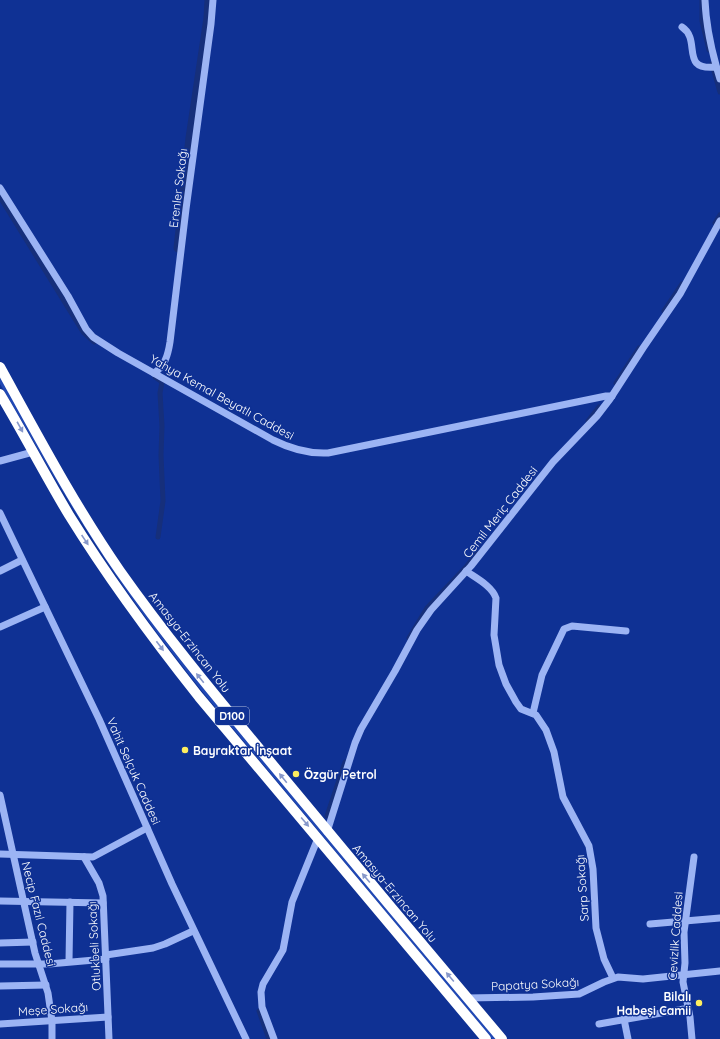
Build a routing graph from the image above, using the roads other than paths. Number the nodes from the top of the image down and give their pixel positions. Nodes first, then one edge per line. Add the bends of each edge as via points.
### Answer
1 (212, 0) edge
2 (705, 0) edge
3 (682, 27) dead end
4 (716, 67) junction
5 (720, 79) edge
6 (0, 188) edge
7 (720, 221) edge
8 (0, 367) edge
9 (154, 373) junction
10 (0, 394) edge
11 (612, 396) junction
12 (33, 452) junction
13 (0, 461) edge
14 (0, 513) edge
15 (22, 560) junction
16 (0, 571) edge
17 (466, 571) junction
18 (45, 607) junction
19 (0, 627) edge
20 (626, 632) dead end
21 (533, 713) junction
22 (0, 799) edge
23 (147, 828) junction
24 (328, 832) junction
25 (318, 838) junction
26 (0, 854) edge
27 (13, 854) junction
28 (84, 857) junction
29 (694, 857) dead end
30 (0, 901) edge
31 (24, 902) junction
32 (70, 902) junction
33 (103, 903) junction
34 (720, 918) edge
35 (686, 921) junction
36 (650, 924) dead end
37 (193, 931) junction
38 (33, 942) junction
39 (0, 943) edge
40 (106, 957) junction
41 (69, 961) junction
42 (0, 964) edge
43 (38, 964) junction
44 (720, 971) edge
45 (683, 975) junction
46 (613, 978) junction
47 (46, 984) junction
48 (0, 986) edge
49 (467, 998) junction
50 (684, 1009) dead end
51 (108, 1017) junction
52 (624, 1019) junction
53 (52, 1021) junction
54 (0, 1024) edge
55 (599, 1024) dead end
56 (52, 1039) edge
57 (109, 1039) edge
58 (246, 1039) edge
59 (274, 1039) edge
60 (486, 1039) edge
61 (502, 1039) edge
62 (628, 1039) edge
63 (692, 1039) edge

1 - 9 street, Erenler Sokağı via 170,342 165,361
2 - 4 street via 706,26
3 - 4 street via 690,36 693,57 700,66
4 - 5 street
6 - 9 street, Yahya Kemal Beyatlı Caddesi via 86,329 118,353
7 - 11 street, Cemil Meriç Caddesi via 680,294
24 -> 8 highway, Amasya-Erzincan Yolu / D100 via 196,673 123,575 63,479
9 - 11 street, Yahya Kemal Beyatlı Caddesi via 273,440 294,450 313,453 328,453
10 -> 12 highway, Amasya-Erzincan Yolu / D100
11 - 17 street, Cemil Meriç Caddesi via 550,467
12 - 13 street
12 -> 25 highway, Amasya-Erzincan Yolu / D100 via 80,531 145,626 199,697
14 - 15 street, Vahit Selçuk Caddesi
15 - 16 street
15 - 18 street, Vahit Selçuk Caddesi
17 - 21 street, Sarp Sokağı via 494,594 494,635 499,665 516,702 522,709
17 - 24 street, Cemil Meriç Caddesi via 424,619 361,729 348,763
18 - 19 street
18 - 23 street, Vahit Selçuk Caddesi via 99,719
20 - 21 street via 572,626 564,629 542,675
21 - 46 street, Sarp Sokağı via 549,736 557,762 562,797 590,846 596,928 604,959
22 - 27 street, Necip Fazıl Caddesi
23 - 28 street via 92,857
23 - 37 street, Vahit Selçuk Caddesi
49 -> 24 highway, Amasya-Erzincan Yolu / D100
25 - 59 street via 292,902 283,950 261,992 262,1007
25 - 60 highway, Amasya-Erzincan Yolu / D100
26 - 27 street
27 - 28 street
27 - 31 street, Necip Fazıl Caddesi
28 - 33 street, Otlukbeli Sokağı via 99,883
29 - 35 street, Cevizlik Caddesi
30 - 31 street
31 - 32 street
31 - 38 street, Necip Fazıl Caddesi
32 - 33 street
32 - 41 street
33 - 40 street, Otlukbeli Sokağı
34 - 35 street
35 - 36 street
35 - 45 street, Cevizlik Caddesi
37 - 40 street via 153,948
37 - 58 street, Vahit Selçuk Caddesi
38 - 39 street
38 - 43 street, Necip Fazıl Caddesi
40 - 41 street
40 - 51 street, Otlukbeli Sokağı
41 - 43 street
42 - 43 street
43 - 47 street, Necip Fazıl Caddesi
44 - 45 street, Papatya Sokağı
45 - 46 street, Papatya Sokağı
45 - 63 street, Cevizlik Caddesi
46 - 49 street, Papatya Sokağı via 579,994
47 - 48 street
47 - 53 street, Necip Fazıl Caddesi
49 - 61 highway, Amasya-Erzincan Yolu / D100
50 - 52 street
51 - 53 street, Meşe Sokağı
51 - 57 street, Otlukbeli Sokağı
52 - 55 street
52 - 62 street
53 - 54 street, Meşe Sokağı
53 - 56 street, Necip Fazıl Caddesi

